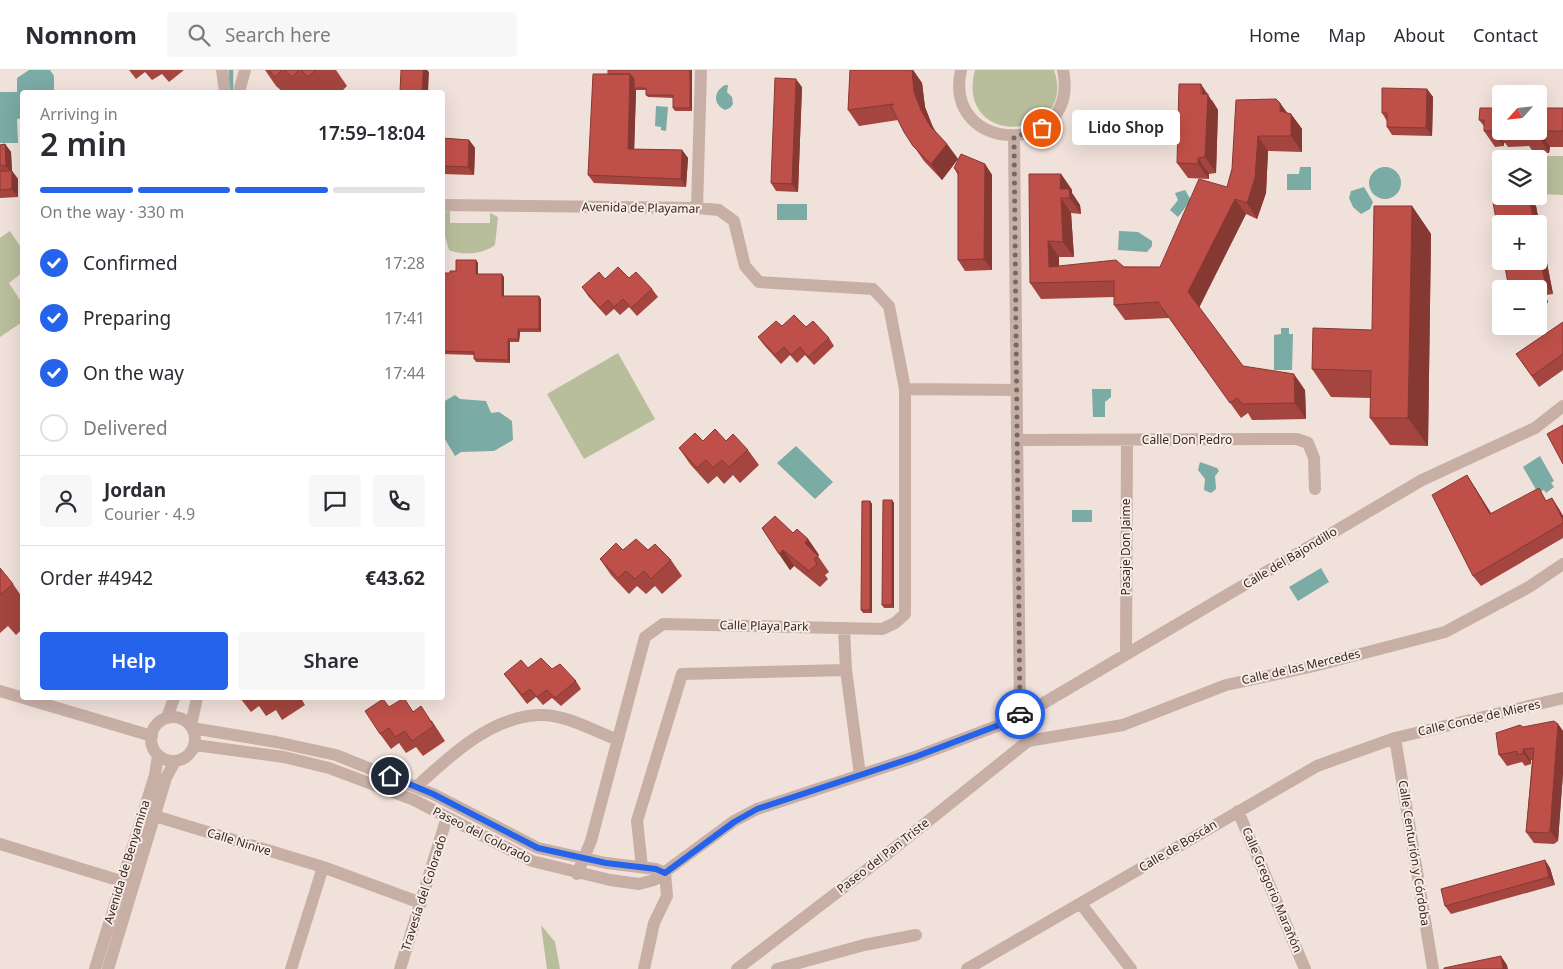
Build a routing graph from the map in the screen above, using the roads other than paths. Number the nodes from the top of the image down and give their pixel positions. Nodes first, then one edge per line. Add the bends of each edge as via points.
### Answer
1 (222, 70) edge
2 (245, 70) edge
3 (701, 70) edge
4 (961, 70) edge
5 (1063, 70) edge
6 (225, 90) edge
7 (240, 90) edge
8 (1014, 137) junction
9 (445, 205) edge
10 (697, 208) junction
11 (905, 390) junction
12 (1017, 390) junction
13 (1563, 406) edge
14 (1017, 440) junction
15 (1127, 440) junction
16 (1315, 489) dead end
17 (1563, 564) edge
18 (844, 628) junction
19 (1126, 654) junction
20 (846, 670) junction
21 (0, 691) edge
22 (20, 697) edge
23 (1563, 698) edge
24 (30, 700) edge
25 (173, 700) edge
26 (197, 700) edge
27 (1020, 717) junction
28 (166, 718) junction
29 (191, 726) junction
30 (152, 736) junction
31 (1395, 738) junction
32 (618, 740) junction
33 (1028, 741) junction
34 (195, 746) junction
35 (158, 755) junction
36 (175, 761) junction
37 (860, 775) junction
38 (416, 786) junction
39 (1238, 810) junction
40 (155, 816) junction
41 (448, 817) junction
42 (0, 844) edge
43 (582, 858) junction
44 (323, 867) junction
45 (642, 867) junction
46 (665, 873) junction
47 (577, 874) junction
48 (121, 882) junction
49 (421, 903) junction
50 (1081, 904) junction
51 (916, 935) dead end
52 (95, 969) edge
53 (108, 969) edge
54 (291, 969) edge
55 (400, 969) edge
56 (644, 969) edge
57 (737, 969) edge
58 (777, 969) edge
59 (967, 969) edge
60 (1131, 969) edge
61 (1305, 969) edge
62 (1433, 969) edge

1 - 6 street
2 - 7 street
3 - 10 street
4 - 8 street via 959,91 970,116 992,133
5 - 8 street via 1063,97 1055,115 1042,128
8 - 12 street
9 - 10 street, Avenida de Playamar
10 - 11 street, Avenida de Playamar via 719,210 734,221 745,266 759,282 873,289 889,306
11 - 12 street
11 - 18 street, Calle Playa Park via 905,614 882,629
12 - 14 street
13 - 19 street, Calle del Bajondillo via 1535,428 1422,480
14 - 15 street, Calle Don Pedro
14 - 27 street
15 - 16 street, Calle Don Pedro via 1297,439 1308,443 1314,458
15 - 19 street, Pasaje Don Jaime
17 - 33 street, Calle de las Mercedes via 1529,587 1445,632 1226,685 1123,725
18 - 20 street
18 - 32 street, Calle Playa Park via 663,624 645,637
19 - 27 street, Calle del Bajondillo
20 - 37 street
20 - 45 street via 682,674 637,822
21 - 22 street
23 - 31 street, Calle Conde de Mieres
24 - 30 street
25 - 28 street
26 - 29 street
27 - 33 street
27 - 37 street, Calle del Bajondillo
28 - 29 street via 178,718
28 - 30 street via 157,725
29 - 34 street
29 - 38 street, Paseo del Colorado via 336,755
30 - 35 street
31 - 39 street, Calle de Boscán via 1317,766
31 - 62 street, Calle Centurión y Córdoba
32 - 38 street via 568,720 539,715 514,720 464,746
32 - 43 street, Calle Playa Park via 591,841
33 - 57 street, Paseo del Pan Triste
34 - 36 street via 188,756
34 - 41 street, Paseo del Colorado via 284,757 329,768 389,790
35 - 36 street
35 - 48 street, Avenida de Benyamina via 155,775
36 - 40 street, Avenida de Benyamina via 166,778
37 - 46 street, Calle del Bajondillo via 757,809
38 - 43 street, Paseo del Colorado via 538,848
39 - 50 street, Calle de Boscán
39 - 61 street, Calle Gregorio Marañón
40 - 44 street, Calle Ninive
40 - 53 street, Avenida de Benyamina
41 - 47 street, Paseo del Colorado via 532,861
41 - 49 street, Travesía del Colorado
42 - 48 street
43 - 45 street, Paseo del Colorado
43 - 47 street, Calle Playa Park
44 - 49 street, Calle Ninive
44 - 54 street
45 - 46 street, Paseo del Colorado
46 - 47 street, Paseo del Colorado via 639,884
46 - 56 street via 668,896 654,923
48 - 52 street, Avenida de Benyamina
49 - 55 street, Travesía del Colorado
50 - 59 street, Calle de Boscán
50 - 60 street
51 - 58 street via 864,945

